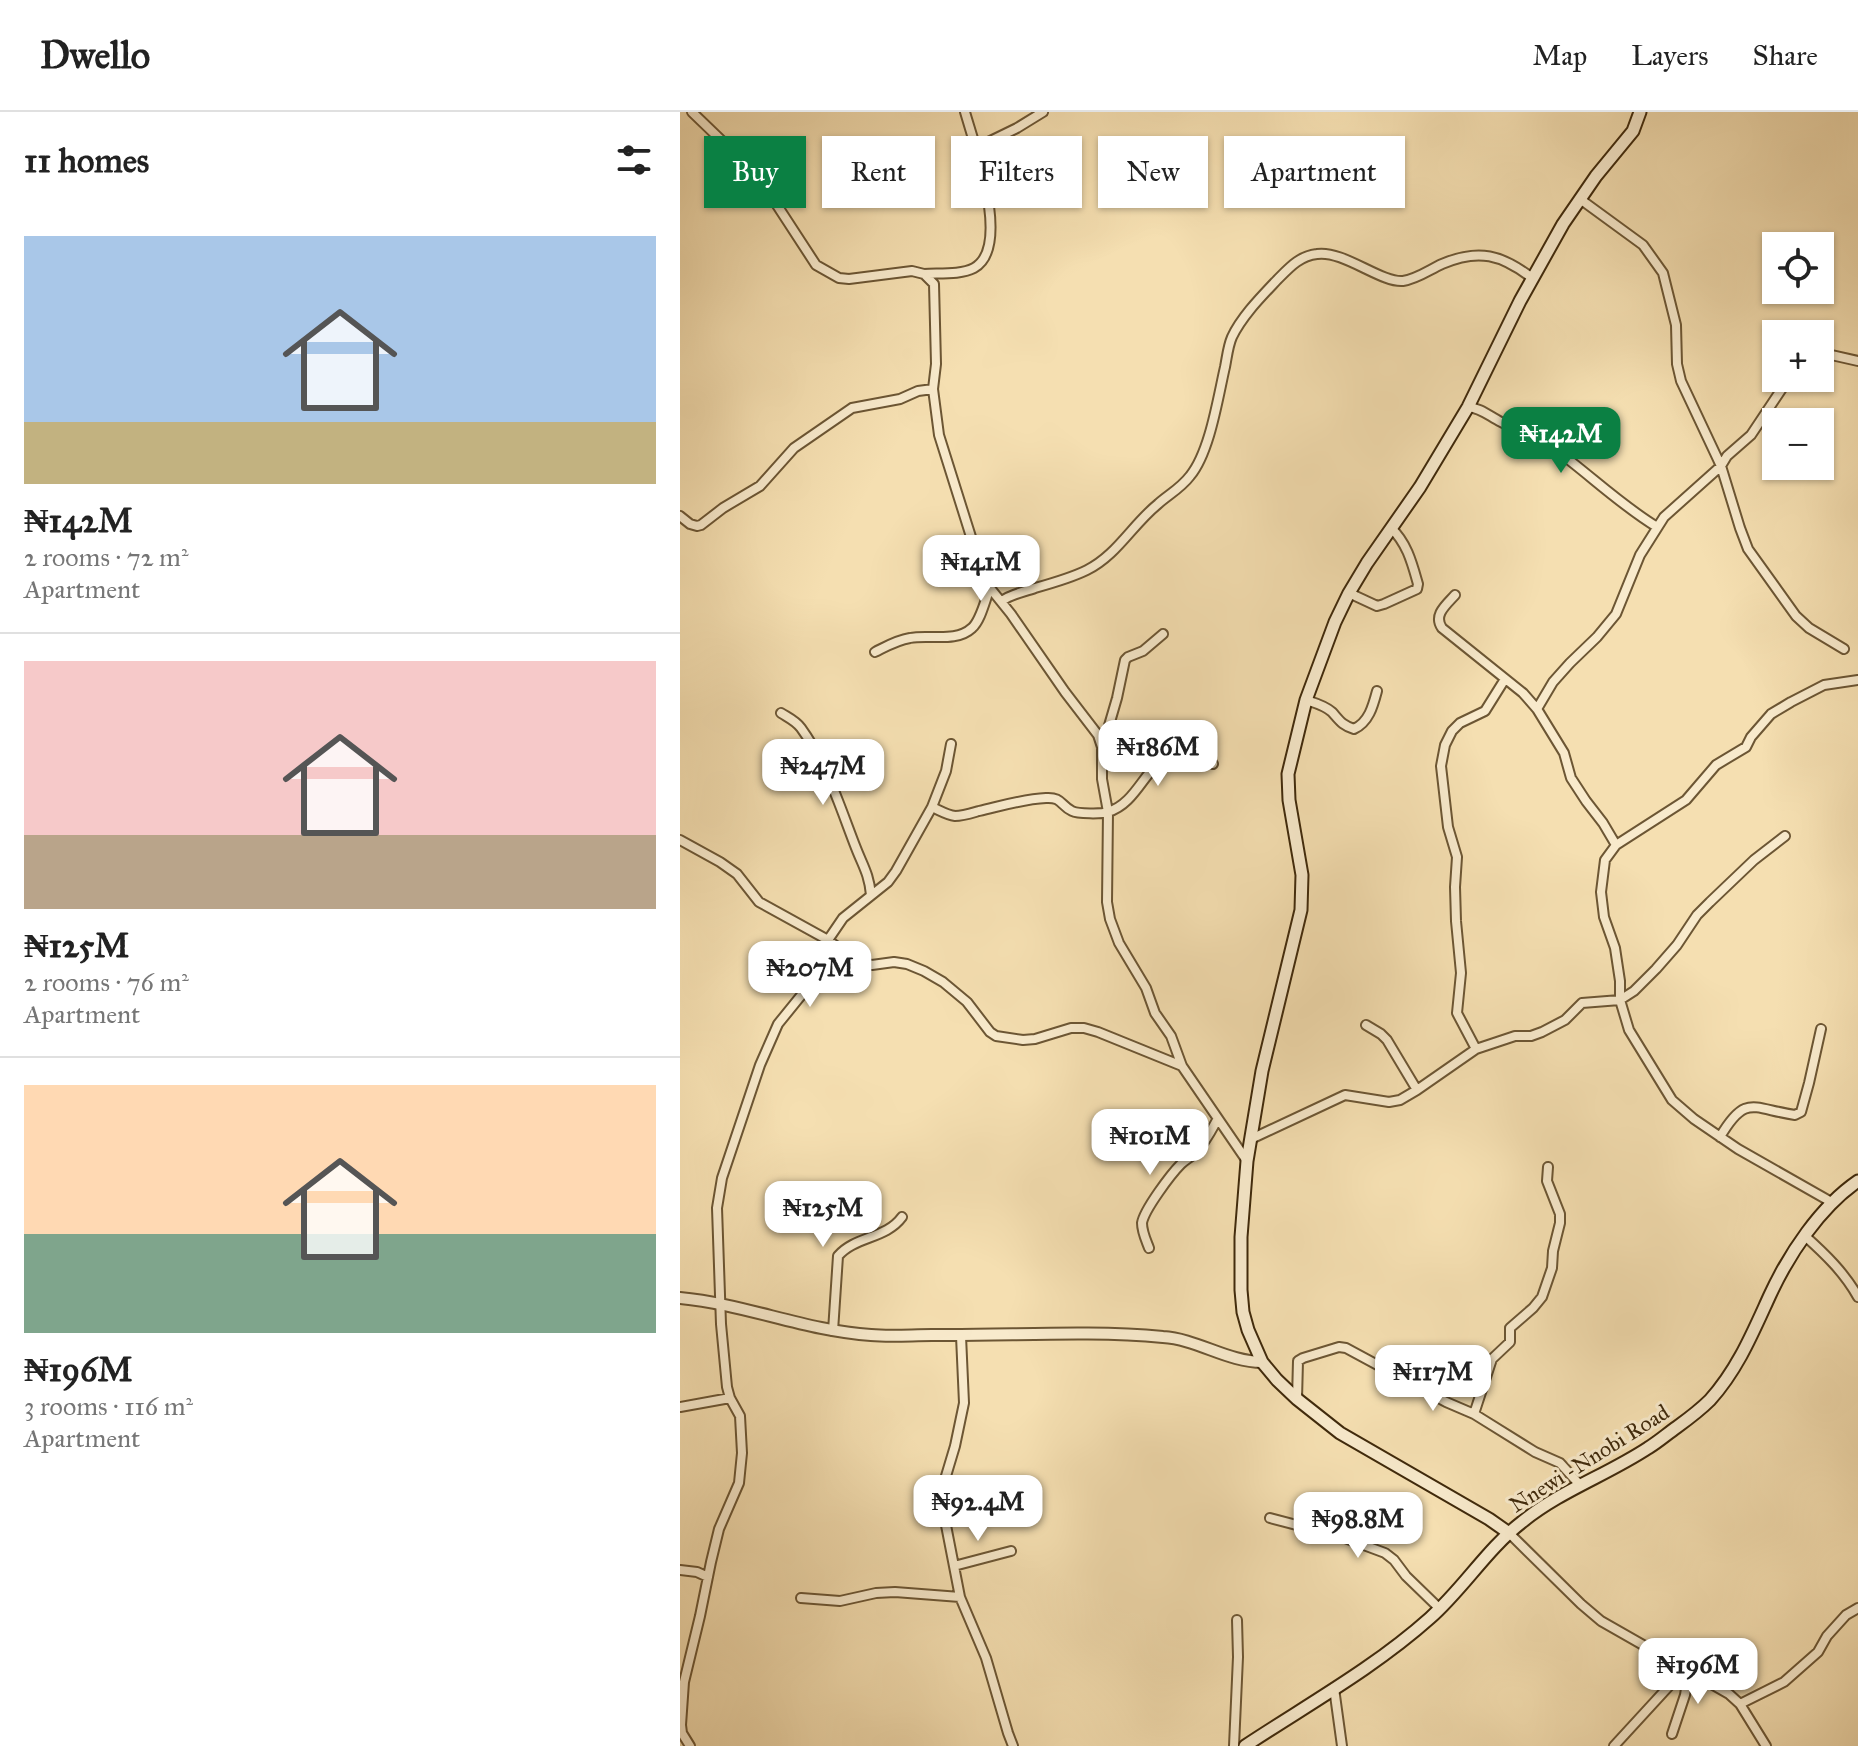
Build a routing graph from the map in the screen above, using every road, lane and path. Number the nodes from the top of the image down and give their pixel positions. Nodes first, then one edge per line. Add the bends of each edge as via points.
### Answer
1 (692, 112) edge
2 (965, 112) edge
3 (1043, 112) edge
4 (1640, 112) edge
5 (972, 136) edge
6 (1001, 136) edge
7 (1580, 199) junction
8 (989, 208) edge
9 (924, 274) junction
10 (1532, 278) junction
11 (1834, 355) edge
12 (1858, 361) edge
13 (933, 389) junction
14 (1780, 392) edge
15 (1468, 407) junction
16 (1721, 466) junction
17 (680, 516) edge
18 (1657, 527) junction
19 (1391, 528) junction
20 (990, 588) junction
21 (1349, 593) junction
22 (1455, 595) dead end
23 (1002, 601) junction
24 (1163, 634) dead end
25 (1844, 649) dead end
26 (875, 652) dead end
27 (1505, 679) junction
28 (1858, 680) edge
29 (1377, 691) dead end
30 (1306, 700) junction
31 (1537, 709) junction
32 (781, 713) dead end
33 (951, 744) dead end
34 (1102, 747) junction
35 (1213, 764) dead end
36 (932, 807) junction
37 (1108, 812) junction
38 (1785, 836) dead end
39 (680, 840) edge
40 (1616, 845) junction
41 (871, 895) junction
42 (828, 940) junction
43 (1620, 1000) junction
44 (1366, 1025) dead end
45 (1821, 1029) dead end
46 (1476, 1049) junction
47 (1182, 1066) junction
48 (1417, 1090) junction
49 (1217, 1120) junction
50 (1720, 1137) junction
51 (1251, 1139) junction
52 (1247, 1161) junction
53 (1548, 1167) dead end
54 (1858, 1181) edge
55 (1833, 1203) junction
56 (902, 1217) dead end
57 (1805, 1236) junction
58 (1149, 1248) dead end
59 (1858, 1297) edge
60 (680, 1298) edge
61 (721, 1305) junction
62 (833, 1331) junction
63 (961, 1336) junction
64 (1262, 1362) junction
65 (730, 1398) junction
66 (1297, 1399) junction
67 (680, 1407) edge
68 (1474, 1414) junction
69 (1580, 1485) junction
70 (1270, 1518) dead end
71 (1509, 1533) junction
72 (1011, 1551) dead end
73 (954, 1566) junction
74 (680, 1570) edge
75 (708, 1577) junction
76 (960, 1597) junction
77 (801, 1598) dead end
78 (1858, 1608) edge
79 (1440, 1609) junction
80 (1237, 1620) dead end
81 (1678, 1664) junction
82 (1689, 1670) junction
83 (1334, 1688) junction
84 (1740, 1704) junction
85 (1672, 1734) dead end
86 (690, 1746) edge
87 (1013, 1746) edge
88 (1234, 1746) edge
89 (1245, 1746) edge
90 (1342, 1746) edge
91 (1614, 1746) edge
92 (1766, 1746) edge

1 - 9 street via 773,199 816,265 849,279
2 - 5 street
3 - 6 street
4 - 7 main road via 1633,131
7 - 10 main road
7 - 16 street via 1643,245 1663,273 1676,325 1681,381
8 - 9 street via 990,247 982,262 967,270
9 - 13 street via 934,284
10 - 15 main road
10 - 23 street via 1501,258 1486,255 1458,259 1401,281 1324,253 1298,260 1243,319 1232,339 1201,458 1190,476 1099,563
11 - 12 street
13 - 17 street via 852,408 794,448 760,486 701,525
13 - 20 street via 939,435
14 - 16 street via 1751,435
15 - 18 street via 1549,445
15 - 19 main road
16 - 18 street
16 - 25 street via 1748,549 1796,616
18 - 31 street via 1616,614 1553,682
19 - 21 main road
19 - 21 street via 1407,551 1417,589 1377,606
20 - 23 street
20 - 26 street via 969,630 913,637
21 - 30 main road
22 - 27 street via 1438,622
23 - 34 street
24 - 34 street via 1125,660
27 - 31 street
27 - 46 street via 1485,711 1452,731 1441,766 1457,857 1457,1013
28 - 40 street via 1824,685 1771,714 1746,747 1716,765 1686,800
29 - 30 street via 1367,717 1354,729
30 - 51 main road via 1288,774 1302,875 1301,910
31 - 40 street via 1564,753 1571,778
32 - 41 street via 801,728 819,759 868,872
33 - 36 street
34 - 37 street
35 - 37 street via 1189,756 1161,760 1124,803
36 - 37 street via 958,816 1054,798 1078,813
36 - 41 street via 896,871
37 - 47 street via 1110,919
38 - 43 street via 1710,902 1656,969
39 - 42 street via 737,874 759,902
40 - 43 street via 1605,860 1601,892 1615,948
41 - 42 street via 843,918
42 - 47 street via 863,963 894,962 924,971 967,1002 996,1036 1035,1039 1084,1028
42 - 61 street via 808,987 778,1024 722,1178 716,1233
43 - 46 street via 1582,1003 1542,1032
43 - 50 street via 1629,1030 1672,1100
44 - 48 street via 1387,1040
45 - 50 street via 1801,1112 1745,1108
46 - 48 street
47 - 49 street
48 - 51 street via 1389,1102 1345,1095
49 - 52 street
49 - 58 street via 1146,1211 1142,1220
50 - 55 street
51 - 52 main road
52 - 64 main road via 1241,1290 1248,1330
53 - 68 street via 1547,1181 1560,1214 1552,1268 1542,1297 1510,1328 1510,1342 1492,1359
54 - 55 main road, Nnewi -Nnobi Road
55 - 57 main road, Nnewi -Nnobi Road
56 - 62 street via 886,1232 838,1256
57 - 59 street via 1833,1261
57 - 69 main road, Nnewi -Nnobi Road via 1771,1292 1747,1348 1709,1401 1647,1448
60 - 61 street
61 - 62 street
61 - 65 street
62 - 63 street
63 - 64 street via 1166,1337
63 - 73 street via 964,1403 943,1486
64 - 66 main road
65 - 67 street
65 - 75 street via 742,1431 739,1483 719,1529
66 - 68 street via 1298,1361 1339,1347
66 - 71 main road via 1340,1433
68 - 69 street via 1560,1463
69 - 71 main road, Nnewi -Nnobi Road
70 - 79 street via 1385,1553
71 - 79 main road, Nnewi -Nnobi Road
71 - 81 street via 1601,1621
72 - 73 street
73 - 76 street
74 - 75 street
75 - 86 street via 683,1695 682,1733
76 - 77 street via 895,1592 840,1601
76 - 87 street via 986,1658
78 - 84 street via 1793,1675
79 - 83 main road, Nnewi -Nnobi Road via 1404,1641
80 - 88 street
81 - 82 street
81 - 91 street via 1670,1685
82 - 84 street
82 - 85 street
83 - 89 main road, Nnewi -Nnobi Road
83 - 90 street
84 - 92 street

